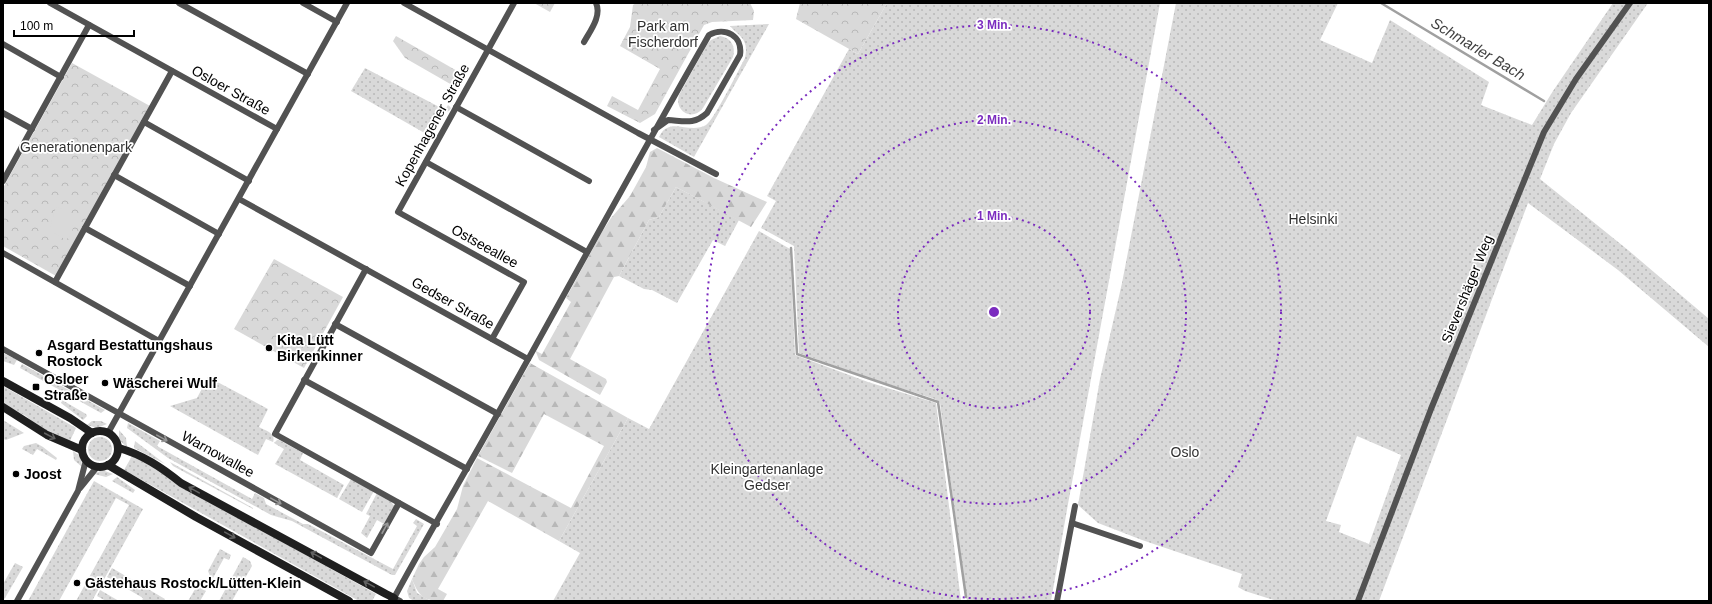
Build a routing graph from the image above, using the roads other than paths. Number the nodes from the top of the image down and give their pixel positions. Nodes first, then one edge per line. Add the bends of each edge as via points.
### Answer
1 (50, 3) edge
2 (180, 3) edge
3 (303, 3) edge
4 (347, 3) edge
5 (404, 3) edge
6 (514, 3) edge
7 (596, 3) edge
8 (1630, 3) edge
9 (337, 22) junction
10 (89, 25) junction
11 (584, 42) dead end
12 (3, 44) edge
13 (488, 49) junction
14 (172, 71) junction
15 (308, 74) junction
16 (61, 77) junction
17 (456, 107) junction
18 (3, 113) edge
19 (144, 122) junction
20 (32, 129) junction
21 (277, 129) junction
22 (654, 130) junction
23 (649, 139) junction
24 (426, 162) junction
25 (716, 174) dead end
26 (114, 175) junction
27 (3, 181) edge
28 (249, 181) junction
29 (589, 181) dead end
30 (239, 199) junction
31 (398, 212) joint
32 (85, 228) junction
33 (219, 234) junction
34 (587, 252) junction
35 (3, 253) edge
36 (366, 269) junction
37 (55, 282) junction
38 (190, 286) junction
39 (335, 324) junction
40 (492, 339) junction
41 (160, 341) junction
42 (3, 349) edge
43 (528, 359) junction
44 (304, 380) junction
45 (3, 381) edge
46 (3, 407) edge
47 (119, 414) junction
48 (498, 414) junction
49 (92, 433) junction
50 (108, 433) junction
51 (119, 448) junction
52 (82, 450) junction
53 (86, 460) junction
54 (108, 465) junction
55 (97, 467) junction
56 (467, 469) junction
57 (78, 491) junction
58 (399, 503) junction
59 (1075, 506) dead end
60 (1072, 523) junction
61 (437, 524) junction
62 (1140, 546) dead end
63 (395, 600) edge
64 (17, 601) edge
65 (349, 601) edge
66 (1058, 601) edge
67 (1358, 601) edge

1 - 10 street, Osloer Straße
2 - 15 street
3 - 9 street
4 - 9 street, Osloer Straße
5 - 13 street
6 - 13 street, Kopenhagener Straße
7 - 11 street via 599,8 597,18
8 - 67 street, Sievershäger Weg via 1576,79 1544,132 1428,416
9 - 15 street, Osloer Straße
10 - 14 street, Osloer Straße
10 - 16 street
12 - 16 street
13 - 17 street, Kopenhagener Straße
13 - 23 street
14 - 19 street, Osloer Straße
14 - 21 street, Osloer Straße
15 - 21 street, Osloer Straße
16 - 20 street
17 - 24 street, Kopenhagener Straße
17 - 29 street
18 - 20 street
19 - 26 street, Osloer Straße
19 - 28 street
20 - 27 street
21 - 28 street, Osloer Straße
22 - 22 street via 668,120 700,120 707,114 740,55 740,45 732,35 720,31 709,35
22 - 23 street
23 - 25 street
23 - 34 street
24 - 31 street, Kopenhagener Straße
24 - 34 street
26 - 32 street, Osloer Straße
26 - 33 street
28 - 30 street, Osloer Straße
30 - 33 street, Osloer Straße
30 - 36 street, Gedser Straße
31 - 40 street, Ostseeallee via 524,282
32 - 37 street, Osloer Straße
32 - 38 street
33 - 38 street, Osloer Straße
34 - 43 street
35 - 37 street
36 - 39 street
36 - 40 street, Gedser Straße
37 - 41 street
38 - 41 street, Osloer Straße
39 - 44 street
39 - 48 street
40 - 43 street, Gedser Straße
41 - 47 street, Osloer Straße
42 - 47 street, Warnowallee
43 - 48 street
44 - 56 street
44 - 58 street via 275,434
45 - 49 main road via 76,421
46 -> 52 main road via 47,435
47 - 50 street, Osloer Straße
47 -> 58 street, Warnowallee via 371,553
48 - 56 street
49 - 50 main road
49 - 52 main road via 86,438
50 - 51 main road via 115,439
51 - 54 main road via 116,458
63 -> 51 main road via 181,483 144,457
52 - 53 main road
53 - 55 main road
53 - 57 street
54 - 55 main road
54 -> 65 main road via 196,517
55 - 57 street
56 - 61 street
57 - 64 street
58 - 61 street
59 - 60 street
60 - 62 street
60 - 66 street
61 - 63 street

